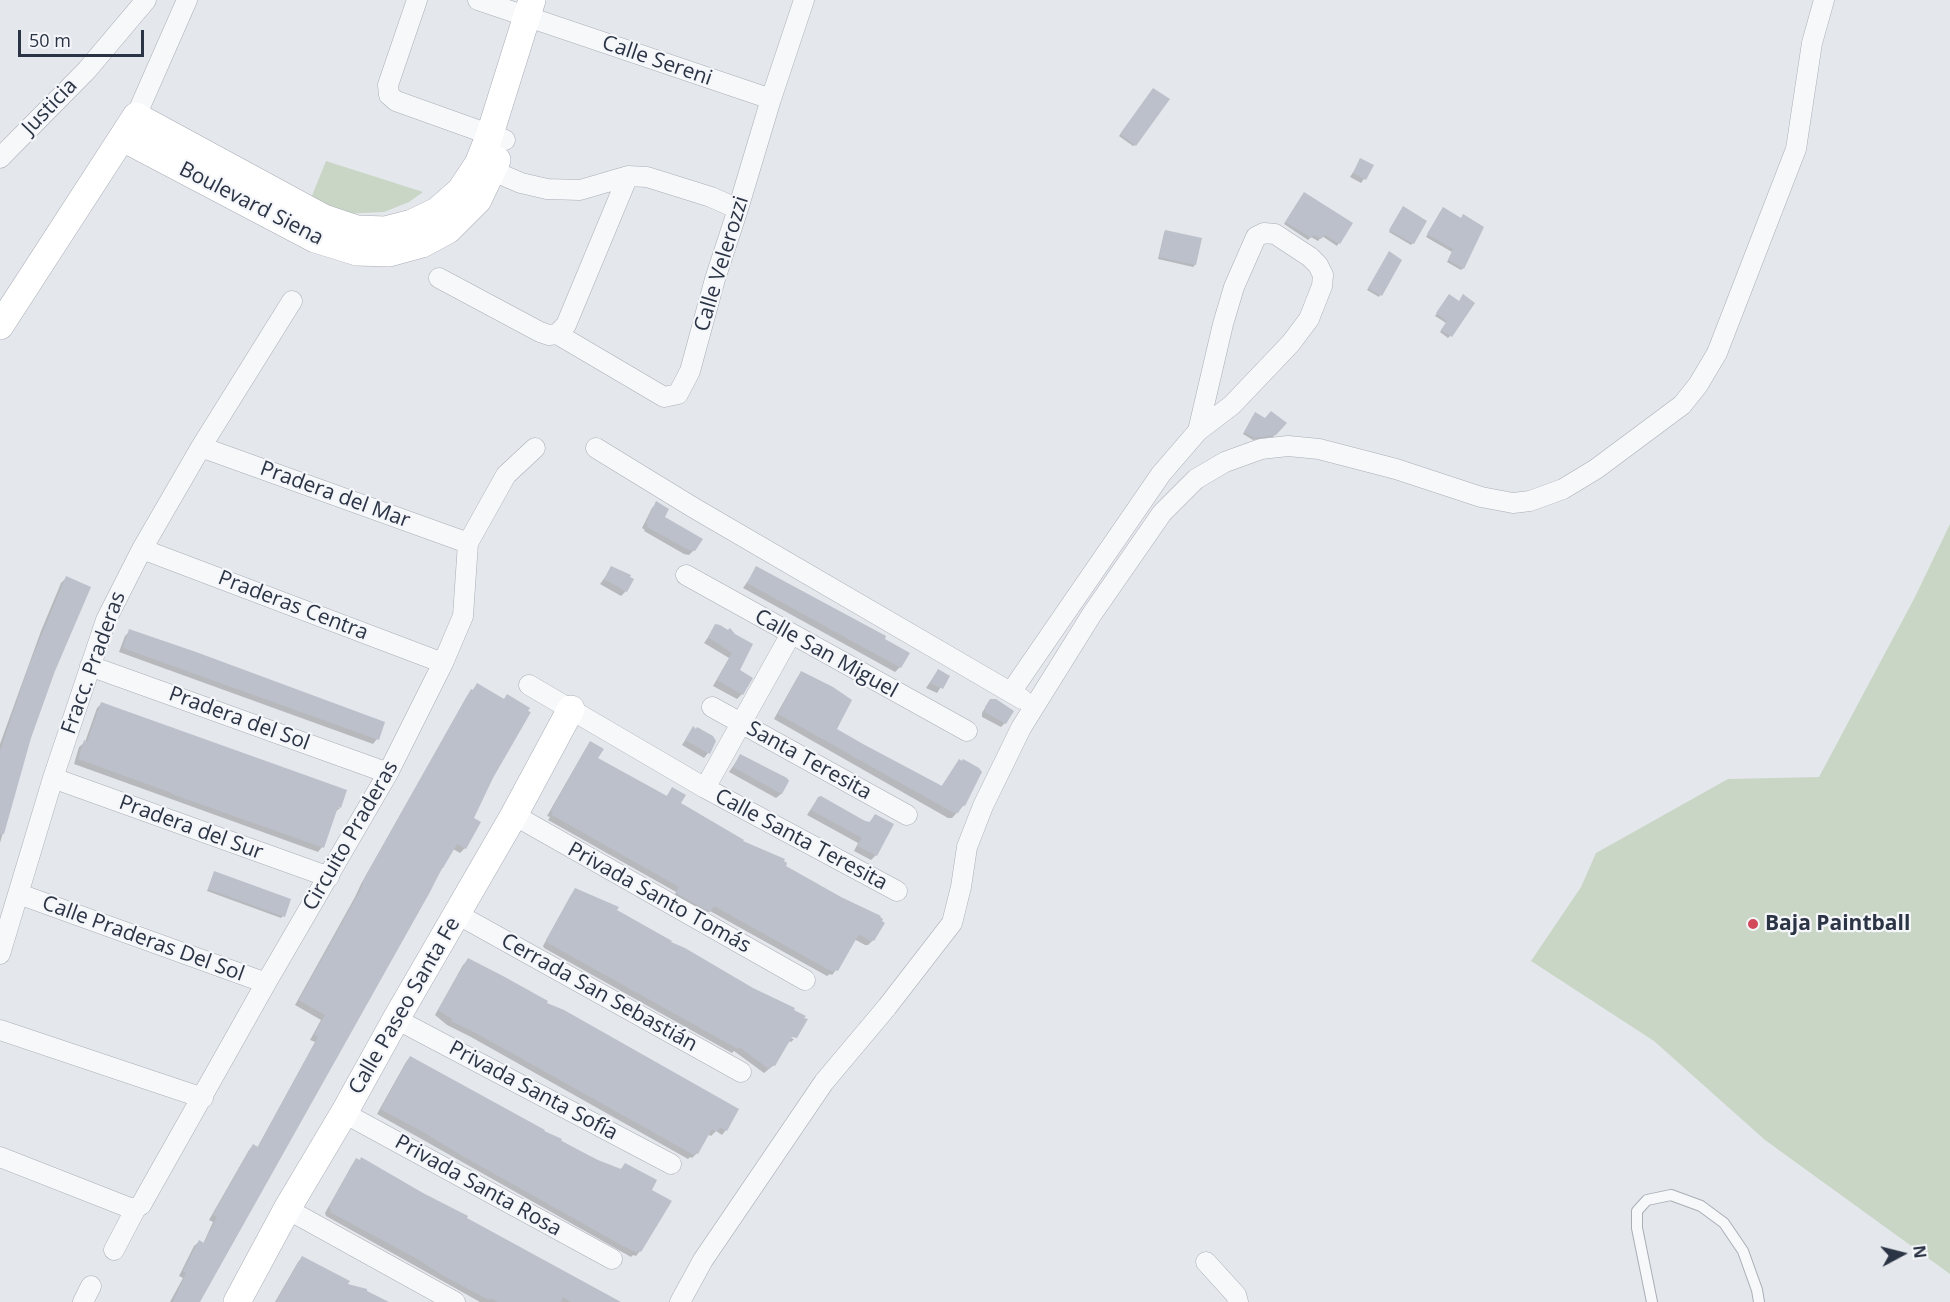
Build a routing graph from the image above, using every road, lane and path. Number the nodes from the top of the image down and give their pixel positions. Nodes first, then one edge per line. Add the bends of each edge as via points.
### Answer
1 (146, 0) edge
2 (188, 0) edge
3 (417, 0) edge
4 (478, 0) edge
5 (804, 0) edge
6 (1824, 0) edge
7 (538, 10) edge
8 (771, 99) junction
9 (130, 127) junction
10 (497, 137) junction
11 (0, 158) edge
12 (493, 171) junction
13 (628, 176) junction
14 (738, 209) junction
15 (439, 278) dead end
16 (292, 301) dead end
17 (0, 326) edge
18 (557, 334) junction
19 (1198, 431) junction
20 (201, 447) junction
21 (535, 448) dead end
22 (596, 448) dead end
23 (468, 543) junction
24 (142, 549) junction
25 (686, 575) dead end
26 (791, 634) junction
27 (443, 663) junction
28 (90, 666) junction
29 (529, 685) dead end
30 (1011, 692) junction
31 (1035, 706) junction
32 (712, 707) dead end
33 (571, 709) junction
34 (742, 723) junction
35 (967, 731) dead end
36 (388, 773) junction
37 (53, 778) junction
38 (705, 788) junction
39 (514, 815) junction
40 (907, 815) dead end
41 (329, 878) junction
42 (897, 891) dead end
43 (19, 894) junction
44 (457, 914) junction
45 (0, 954) edge
46 (805, 980) dead end
47 (266, 983) junction
48 (396, 1019) junction
49 (0, 1030) edge
50 (741, 1072) dead end
51 (203, 1098) junction
52 (344, 1113) junction
53 (0, 1157) edge
54 (671, 1164) dead end
55 (134, 1208) junction
56 (287, 1209) junction
57 (114, 1250) dead end
58 (612, 1259) dead end
59 (1206, 1262) dead end
60 (237, 1302) edge
61 (455, 1302) edge
62 (680, 1302) edge
63 (1238, 1302) edge
64 (1652, 1302) edge
65 (1759, 1302) edge

1 - 11 street, Justicia via 87,69
2 - 9 street
3 - 10 street via 388,95
4 - 7 street, Calle Sereni
5 - 8 street, Calle Velerozzi
6 - 31 street via 1812,43 1796,149 1717,353 1682,405 1596,470 1563,489 1530,501 1513,503 1481,497 1319,449 1261,449 1225,462 1196,479 1162,513
7 - 8 street, Calle Sereni
7 - 10 street, Boulevard Siena
8 - 14 street, Calle Velerozzi
9 - 10 street, Boulevard Siena via 324,218 357,229 385,230 437,211 460,191
9 - 12 street, Boulevard Siena via 315,239 357,252 389,253 422,244 448,230 478,200
9 - 17 street
10 - 12 street, Boulevard Siena
12 - 13 street via 547,189 580,190
13 - 14 street via 647,177
13 - 18 street via 567,324
14 - 18 street, Calle Velerozzi via 690,371 678,394 664,397
15 - 18 street via 540,332
16 - 20 street, Fracc. Praderas
19 - 19 street via 1232,405 1291,343 1309,319 1319,296 1323,275 1318,265 1275,234 1256,237 1234,287
19 - 30 street via 1161,474
20 - 23 street, Pradera del Mar
20 - 24 street, Fracc. Praderas
21 - 23 street, Circuito Praderas via 506,475
22 - 30 street
23 - 27 street, Circuito Praderas via 463,616
24 - 27 street, Praderas Centra
24 - 28 street, Fracc. Praderas via 106,620
25 - 26 street, Calle San Miguel
26 - 34 street, Calle Santa Teresita
26 - 35 street, Calle San Miguel
27 - 36 street, Circuito Praderas
28 - 36 street, Pradera del Sol
28 - 37 street, Fracc. Praderas
29 - 33 street, Calle Santa Teresita
30 - 31 street
31 - 62 street via 983,806 967,847 952,923 824,1082 703,1260
32 - 34 street, Santa Teresita
33 - 38 street, Calle Santa Teresita
33 - 39 street, Calle Paseo Santa Fe
34 - 38 street, Calle Santa Teresita
34 - 40 street, Santa Teresita
36 - 41 street, Circuito Praderas
37 - 41 street, Pradera del Sur
37 - 43 street, Fracc. Praderas
38 - 42 street, Calle Santa Teresita
39 - 44 street, Calle Paseo Santa Fe
39 - 46 street, Privada Santo Tomás
41 - 47 street, Circuito Praderas
43 - 45 street, Fracc. Praderas
43 - 47 street, Calle Praderas Del Sol
44 - 48 street, Calle Paseo Santa Fe
44 - 50 street, Cerrada San Sebastián
47 - 51 street, Circuito Praderas
48 - 52 street, Calle Paseo Santa Fe
48 - 54 street, Privada Santa Sofía
49 - 51 street
51 - 55 street, Circuito Praderas via 141,1205
52 - 56 street, Calle Paseo Santa Fe
52 - 58 street, Privada Santa Rosa
53 - 55 street
55 - 57 street, Circuito Praderas
56 - 60 street, Calle Paseo Santa Fe
56 - 61 street
59 - 63 street
64 - 65 lane via 1637,1211 1647,1200 1671,1195 1701,1206 1725,1223 1743,1251

